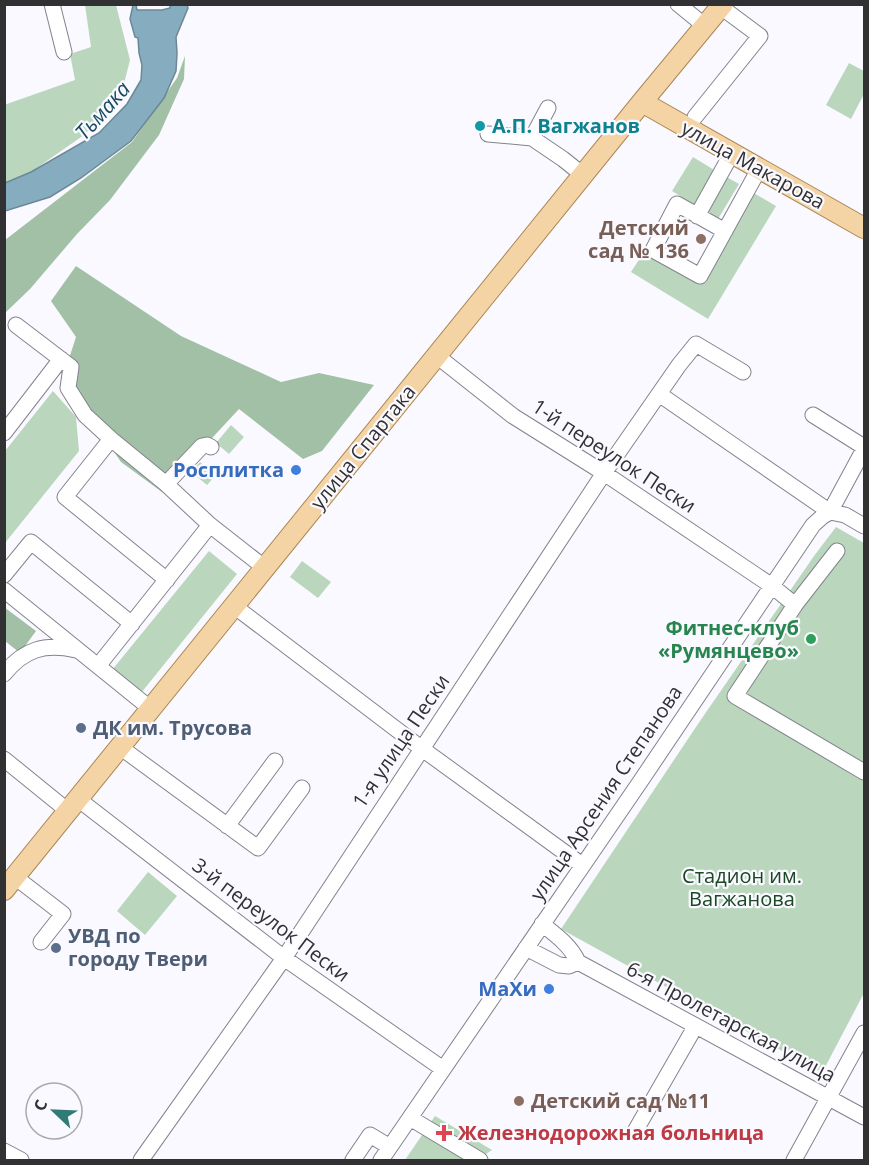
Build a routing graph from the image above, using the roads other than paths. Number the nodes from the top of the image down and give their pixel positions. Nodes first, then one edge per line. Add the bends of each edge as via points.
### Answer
1 (52, 4) edge
2 (678, 4) edge
3 (722, 6) edge
4 (705, 26) junction
5 (64, 52) dead end
6 (642, 102) junction
7 (548, 108) dead end
8 (695, 117) dead end
9 (488, 135) dead end
10 (531, 138) junction
11 (732, 153) junction
12 (759, 169) junction
13 (583, 175) junction
14 (698, 216) junction
15 (864, 228) edge
16 (725, 231) junction
17 (16, 325) dead end
18 (436, 356) junction
19 (62, 359) junction
20 (743, 372) dead end
21 (659, 394) junction
22 (813, 415) dead end
23 (4, 434) edge
24 (111, 439) junction
25 (211, 447) dead end
26 (864, 448) edge
27 (604, 473) junction
28 (166, 484) junction
29 (830, 512) junction
30 (210, 525) junction
31 (864, 526) edge
32 (837, 551) dead end
33 (265, 568) junction
34 (4, 575) edge
35 (167, 580) junction
36 (772, 586) junction
37 (4, 591) edge
38 (795, 605) junction
39 (234, 606) junction
40 (132, 624) junction
41 (79, 650) junction
42 (8, 663) edge
43 (98, 666) junction
44 (151, 709) junction
45 (120, 747) junction
46 (421, 748) junction
47 (4, 759) edge
48 (275, 761) dead end
49 (864, 772) edge
50 (302, 788) dead end
51 (73, 805) junction
52 (227, 826) junction
53 (582, 865) junction
54 (10, 883) edge
55 (542, 924) junction
56 (40, 942) dead end
57 (525, 948) junction
58 (284, 958) junction
59 (578, 962) junction
60 (695, 1027) junction
61 (864, 1033) edge
62 (443, 1069) junction
63 (829, 1098) junction
64 (864, 1117) edge
65 (410, 1118) junction
66 (634, 1133) dead end
67 (390, 1147) junction
68 (4, 1150) edge
69 (21, 1161) edge
70 (141, 1161) edge
71 (353, 1161) edge
72 (381, 1161) edge
73 (480, 1161) edge
74 (794, 1161) edge

1 - 5 street
2 - 4 street
3 - 4 main road, улица Спартака
3 - 8 street via 760,36
4 - 6 main road, улица Спартака
6 - 11 main road, улица Макарова
6 - 13 main road, улица Спартака
7 - 10 street
9 - 10 street
10 - 13 street
11 - 12 main road, улица Макарова
11 - 14 street
12 - 15 main road, улица Макарова
12 - 16 street
13 - 18 main road, улица Спартака
14 - 16 street
14 - 16 street via 677,204 652,250 700,276
17 - 19 street
18 - 27 street, 1-й переулок Пески via 513,416
18 - 33 main road, улица Спартака
19 - 23 street
19 - 24 street via 71,367 68,387 73,397 85,415
20 - 21 street, 1-я улица Пески via 696,344
21 - 27 street, 1-я улица Пески
21 - 29 street
22 - 26 street
24 - 28 street
24 - 35 street via 65,497
25 - 28 street via 202,446
26 - 29 street, улица Арсения Степанова
27 - 36 street, 1-й переулок Пески
27 - 46 street, 1-я улица Пески
28 - 30 street
29 - 31 street
29 - 36 street, улица Арсения Степанова via 813,525
30 - 33 street
30 - 35 street
32 - 38 street
33 - 39 main road, улица Спартака
34 - 40 street via 31,542
35 - 40 street
36 - 38 street, 1-й переулок Пески
36 - 53 street, улица Арсения Степанова
37 - 41 street
38 - 49 street via 735,696
39 - 44 main road, улица Спартака
39 - 46 street
40 - 43 street
41 - 42 street via 59,646 36,650
41 - 43 street
43 - 44 street
44 - 45 main road, улица Спартака
45 - 51 main road, улица Спартака
45 - 52 street
46 - 53 street
46 - 58 street, 1-я улица Пески
47 - 51 street, 3-й переулок Пески
48 - 52 street
50 - 52 street via 258,848
51 - 54 main road, улица Спартака
51 - 58 street, 3-й переулок Пески
53 - 55 street, улица Арсения Степанова
54 - 56 street via 63,914
55 - 57 street, улица Арсения Степанова
55 - 59 street, 6-я Пролетарская улица via 569,948
57 - 59 street, 6-я Пролетарская улица via 559,965
57 - 62 street, улица Арсения Степанова
58 - 62 street, 3-й переулок Пески
58 - 70 street, 1-я улица Пески
59 - 60 street, 6-я Пролетарская улица
60 - 63 street, 6-я Пролетарская улица
60 - 66 street
61 - 63 street
62 - 65 street, улица Арсения Степанова
63 - 64 street, 6-я Пролетарская улица
63 - 74 street
65 - 67 street, улица Арсения Степанова
65 - 73 street
67 - 71 street via 370,1135
67 - 72 street, улица Арсения Степанова
68 - 69 street

